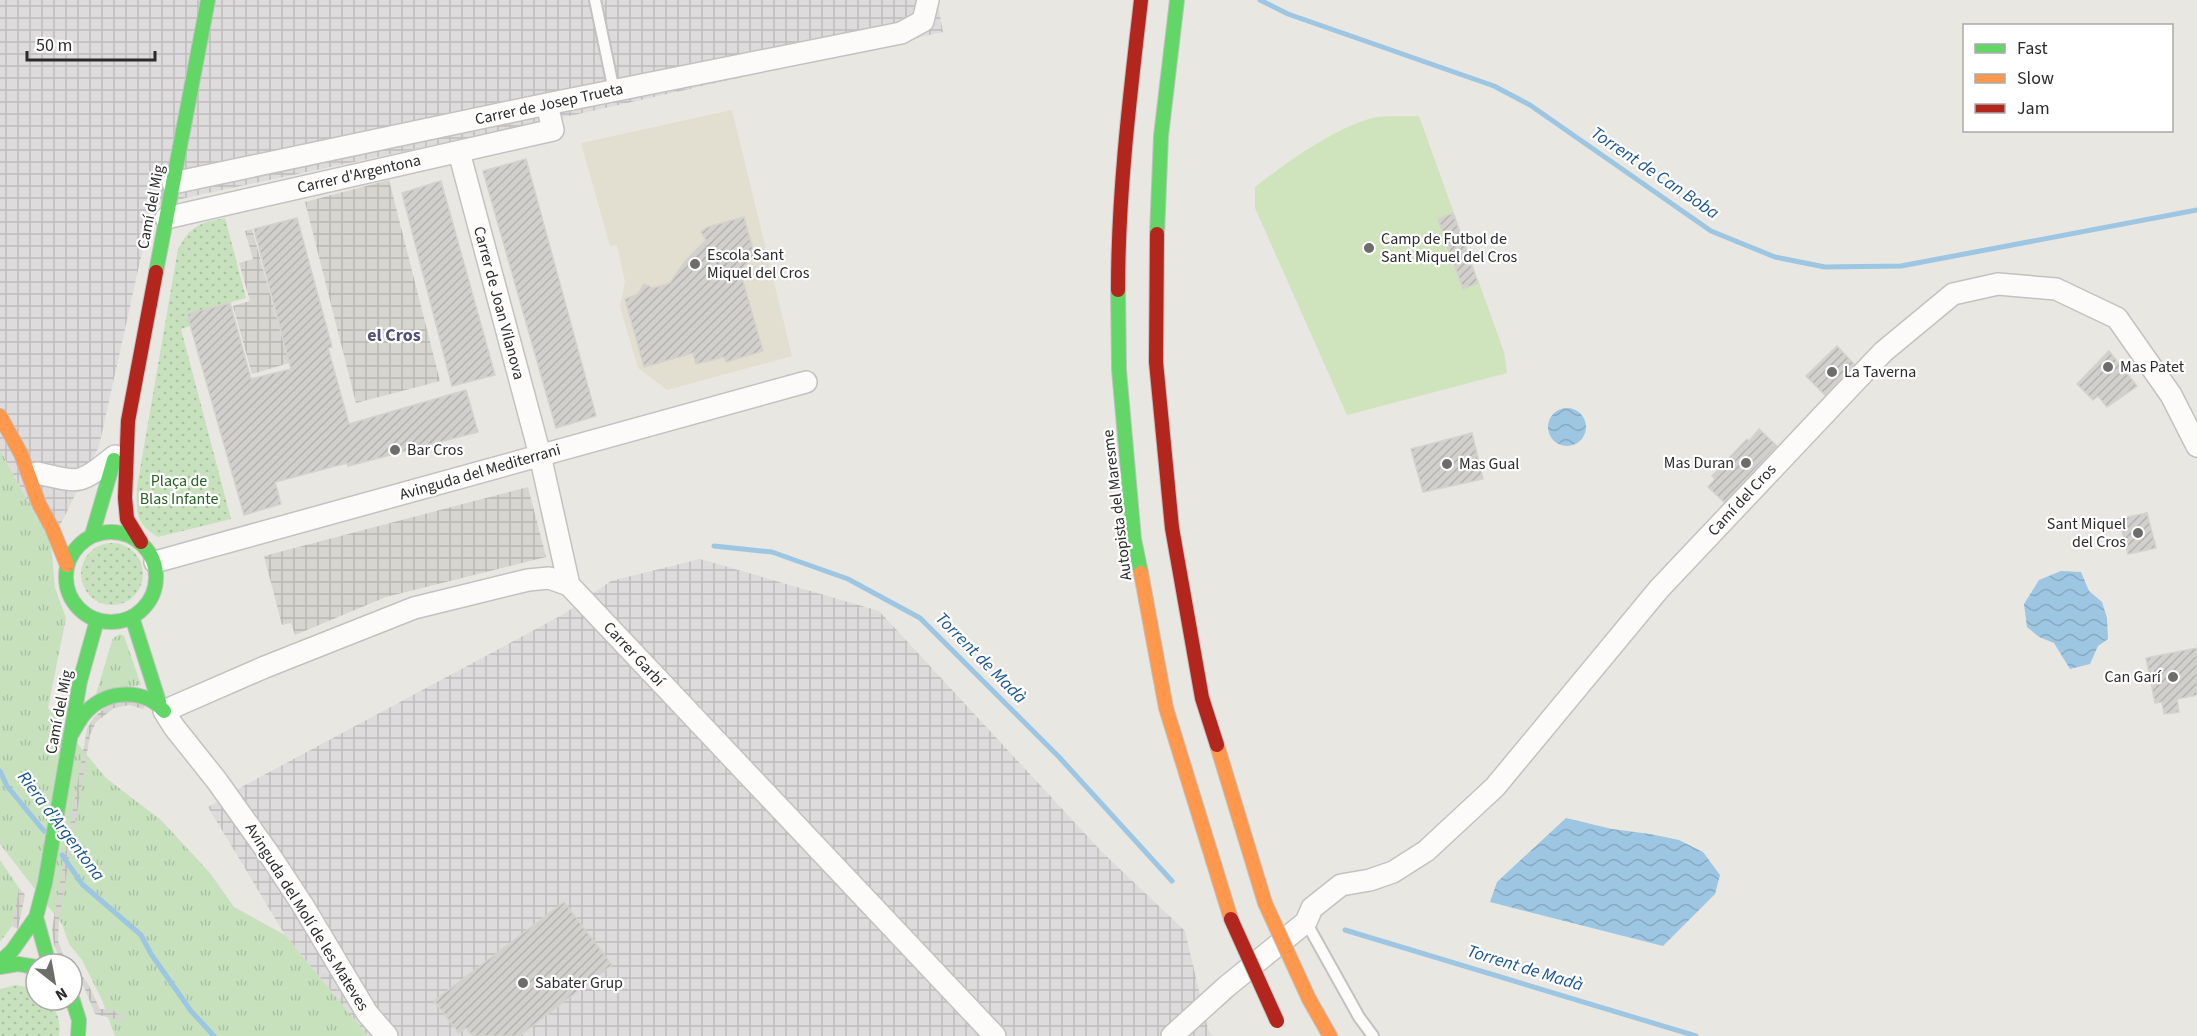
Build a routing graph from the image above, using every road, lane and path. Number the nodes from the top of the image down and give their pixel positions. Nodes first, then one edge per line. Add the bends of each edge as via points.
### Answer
1 (208, 0) edge
2 (595, 0) edge
3 (928, 0) edge
4 (1141, 0) edge
5 (1177, 0) edge
6 (614, 90) junction
7 (548, 104) junction
8 (459, 152) junction
9 (173, 183) junction
10 (166, 218) junction
11 (806, 382) dead end
12 (0, 416) edge
13 (128, 421) junction
14 (2197, 446) edge
15 (21, 454) junction
16 (540, 455) junction
17 (115, 456) junction
18 (37, 473) junction
19 (88, 538) junction
20 (141, 542) junction
21 (155, 562) junction
22 (67, 565) junction
23 (568, 585) junction
24 (132, 617) junction
25 (97, 620) junction
26 (162, 707) junction
27 (70, 738) junction
28 (36, 917) junction
29 (1306, 922) junction
30 (44, 952) edge
31 (0, 964) edge
32 (24, 964) edge
33 (76, 1012) edge
34 (1193, 1029) edge
35 (78, 1036) edge
36 (387, 1036) edge
37 (995, 1036) edge
38 (1172, 1036) edge
39 (1286, 1036) edge
40 (1330, 1036) edge
41 (1372, 1036) edge

1 - 9 main road, Camí del Mig
2 - 6 lane
3 - 6 street, Carrer de Josep Trueta via 923,21 901,33
4 - 39 main road, Autopista del Maresme, bridge via 1118,252 1119,370 1134,539 1166,708 1231,919
5 - 40 main road, bridge via 1161,136 1156,251 1156,362 1172,528 1202,698 1265,903
6 - 7 street, Carrer de Josep Trueta
7 - 8 street, Carrer d'Argentona via 553,130
7 - 9 street, Carrer de Josep Trueta
8 - 10 street, Carrer d'Argentona
8 - 16 street, Carrer de Joan Vilanova
9 - 10 main road, Camí del Mig
10 - 13 main road, Camí del Mig
11 - 16 street, Avinguda del Mediterrani
12 - 15 main road
13 - 17 main road, Camí del Mig
13 - 20 main road, Camí del Mig via 124,498 127,519
14 - 29 street, Camí del Cros via 2171,395 2117,318 2056,290 1998,284 1953,294 1883,352 1659,589 1495,787 1426,851 1393,872 1341,885 1312,908
15 - 18 main road
15 - 22 main road
16 - 21 street, Avinguda del Mediterrani
16 - 23 street, Carrer de Joan Vilanova
17 - 18 street via 87,478 72,482
17 - 19 main road, Camí del Mig
18 - 19 main road via 67,525
19 - 20 main road via 109,531 126,533
19 - 22 main road via 73,552
20 - 21 main road
21 - 24 main road via 155,591
22 - 25 main road via 68,592 85,614
23 - 26 street via 549,578 528,580 414,608
23 - 37 street, Carrer Garbí
24 - 25 main road via 115,622
24 - 26 main road
25 - 27 main road, Camí del Mig
26 - 27 main road via 137,695 113,696 83,716
26 - 36 street, Avinguda del Molí de les Mateves via 269,854 367,1013
27 - 28 main road, Camí del Mig
28 - 30 main road, Camí del Mig
28 - 31 main road, Camí del Mig
29 - 34 street, Camí del Cros via 1226,987
29 - 41 lane
31 - 32 main road
33 - 35 main road
34 - 38 street, Camí del Cros

